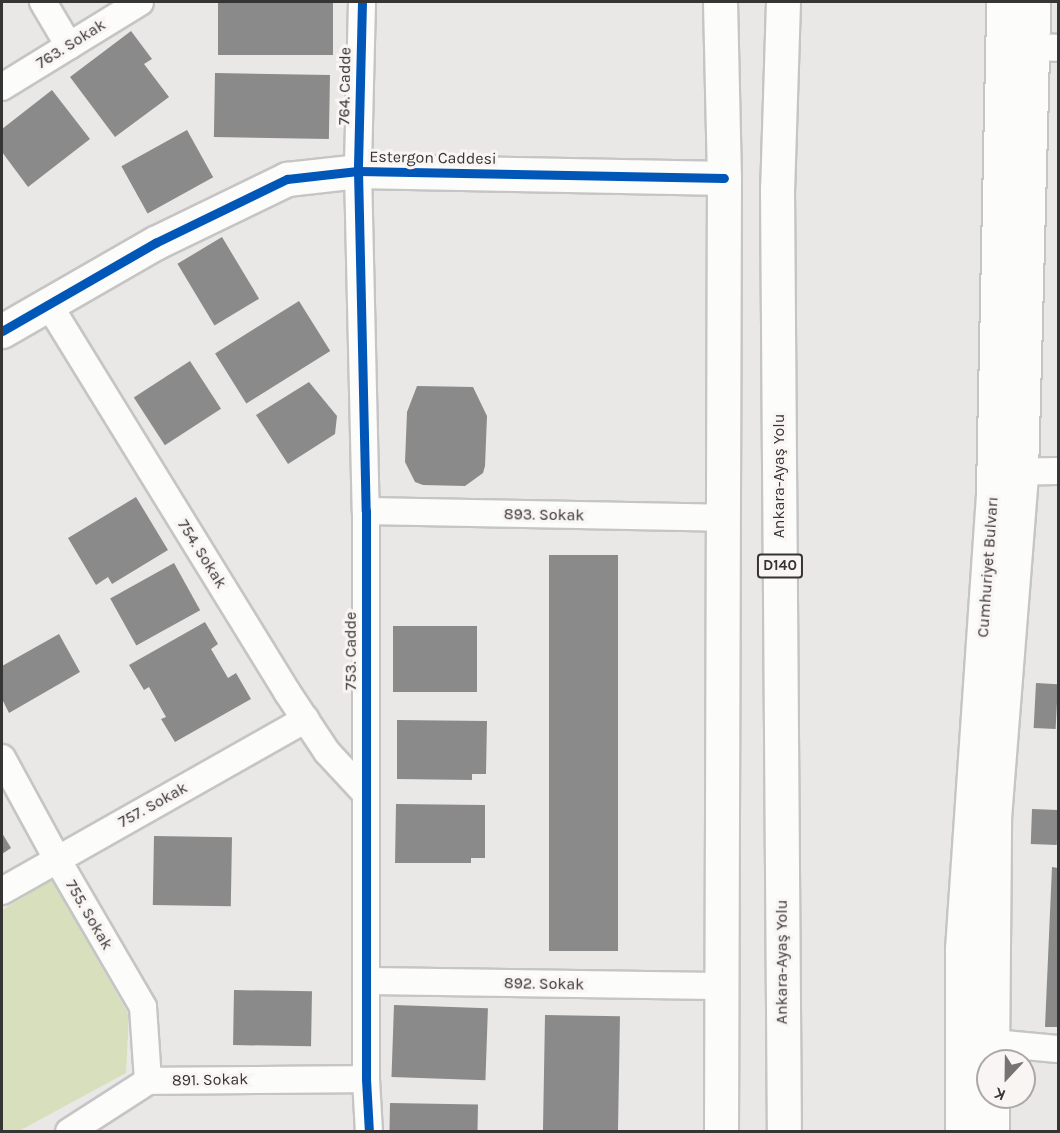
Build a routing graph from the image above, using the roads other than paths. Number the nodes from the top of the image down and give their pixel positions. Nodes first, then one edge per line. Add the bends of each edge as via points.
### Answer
1 (43, 2) edge
2 (140, 2) edge
3 (362, 2) edge
4 (720, 2) edge
5 (783, 2) edge
6 (1003, 2) edge
7 (1033, 2) edge
8 (69, 46) junction
9 (1045, 48) edge
10 (2, 87) edge
11 (358, 171) junction
12 (724, 178) junction
13 (49, 305) junction
14 (2, 332) edge
15 (1059, 471) edge
16 (1007, 472) junction
17 (366, 511) junction
18 (723, 518) junction
19 (306, 719) junction
20 (2, 758) edge
21 (366, 794) junction
22 (57, 859) junction
23 (2, 891) edge
24 (366, 981) junction
25 (721, 986) junction
26 (993, 1049) edge
27 (1059, 1049) edge
28 (1036, 1050) edge
29 (366, 1079) junction
30 (148, 1081) junction
31 (992, 1109) edge
32 (69, 1131) edge
33 (369, 1131) edge
34 (721, 1131) edge
35 (783, 1131) edge
36 (962, 1131) edge
37 (992, 1131) edge

1 - 8 street
2 - 8 street, 763. Sokak
3 - 11 street, 764. Cadde
4 - 12 main road
5 - 35 main road, Ankara-Ayaş Yolu / D140 via 777,188
6 - 16 main road, Cumhuriyet Bulvarı
7 - 9 main road, Cumhuriyet Bulvarı
8 - 10 street, 763. Sokak
9 - 16 main road, Cumhuriyet Bulvarı
11 - 12 main road, Estergon Caddesi
11 - 13 main road, Estergon Caddesi via 287,179 155,243
11 - 17 street, 753. Cadde
12 - 18 main road
13 - 14 main road, Estergon Caddesi
13 - 19 street, 754. Sokak
15 - 16 street
16 - 26 main road, Cumhuriyet Bulvarı via 994,818
16 - 36 main road, Cumhuriyet Bulvarı via 962,949
17 - 18 street, 893. Sokak
17 - 21 street, 753. Cadde
18 - 25 main road
19 - 21 street, 754. Sokak via 327,752
19 - 22 street, 757. Sokak
20 - 22 street, 755. Sokak
21 - 24 street, 753. Cadde
22 - 23 street, 757. Sokak
22 - 30 street, 755. Sokak via 143,1007
24 - 25 street, 892. Sokak
24 - 29 street, 753. Cadde
25 - 34 main road
27 - 28 street
29 - 30 street, 891. Sokak
29 - 33 street, 753. Cadde
30 - 32 street, 891. Sokak
31 - 37 main road

